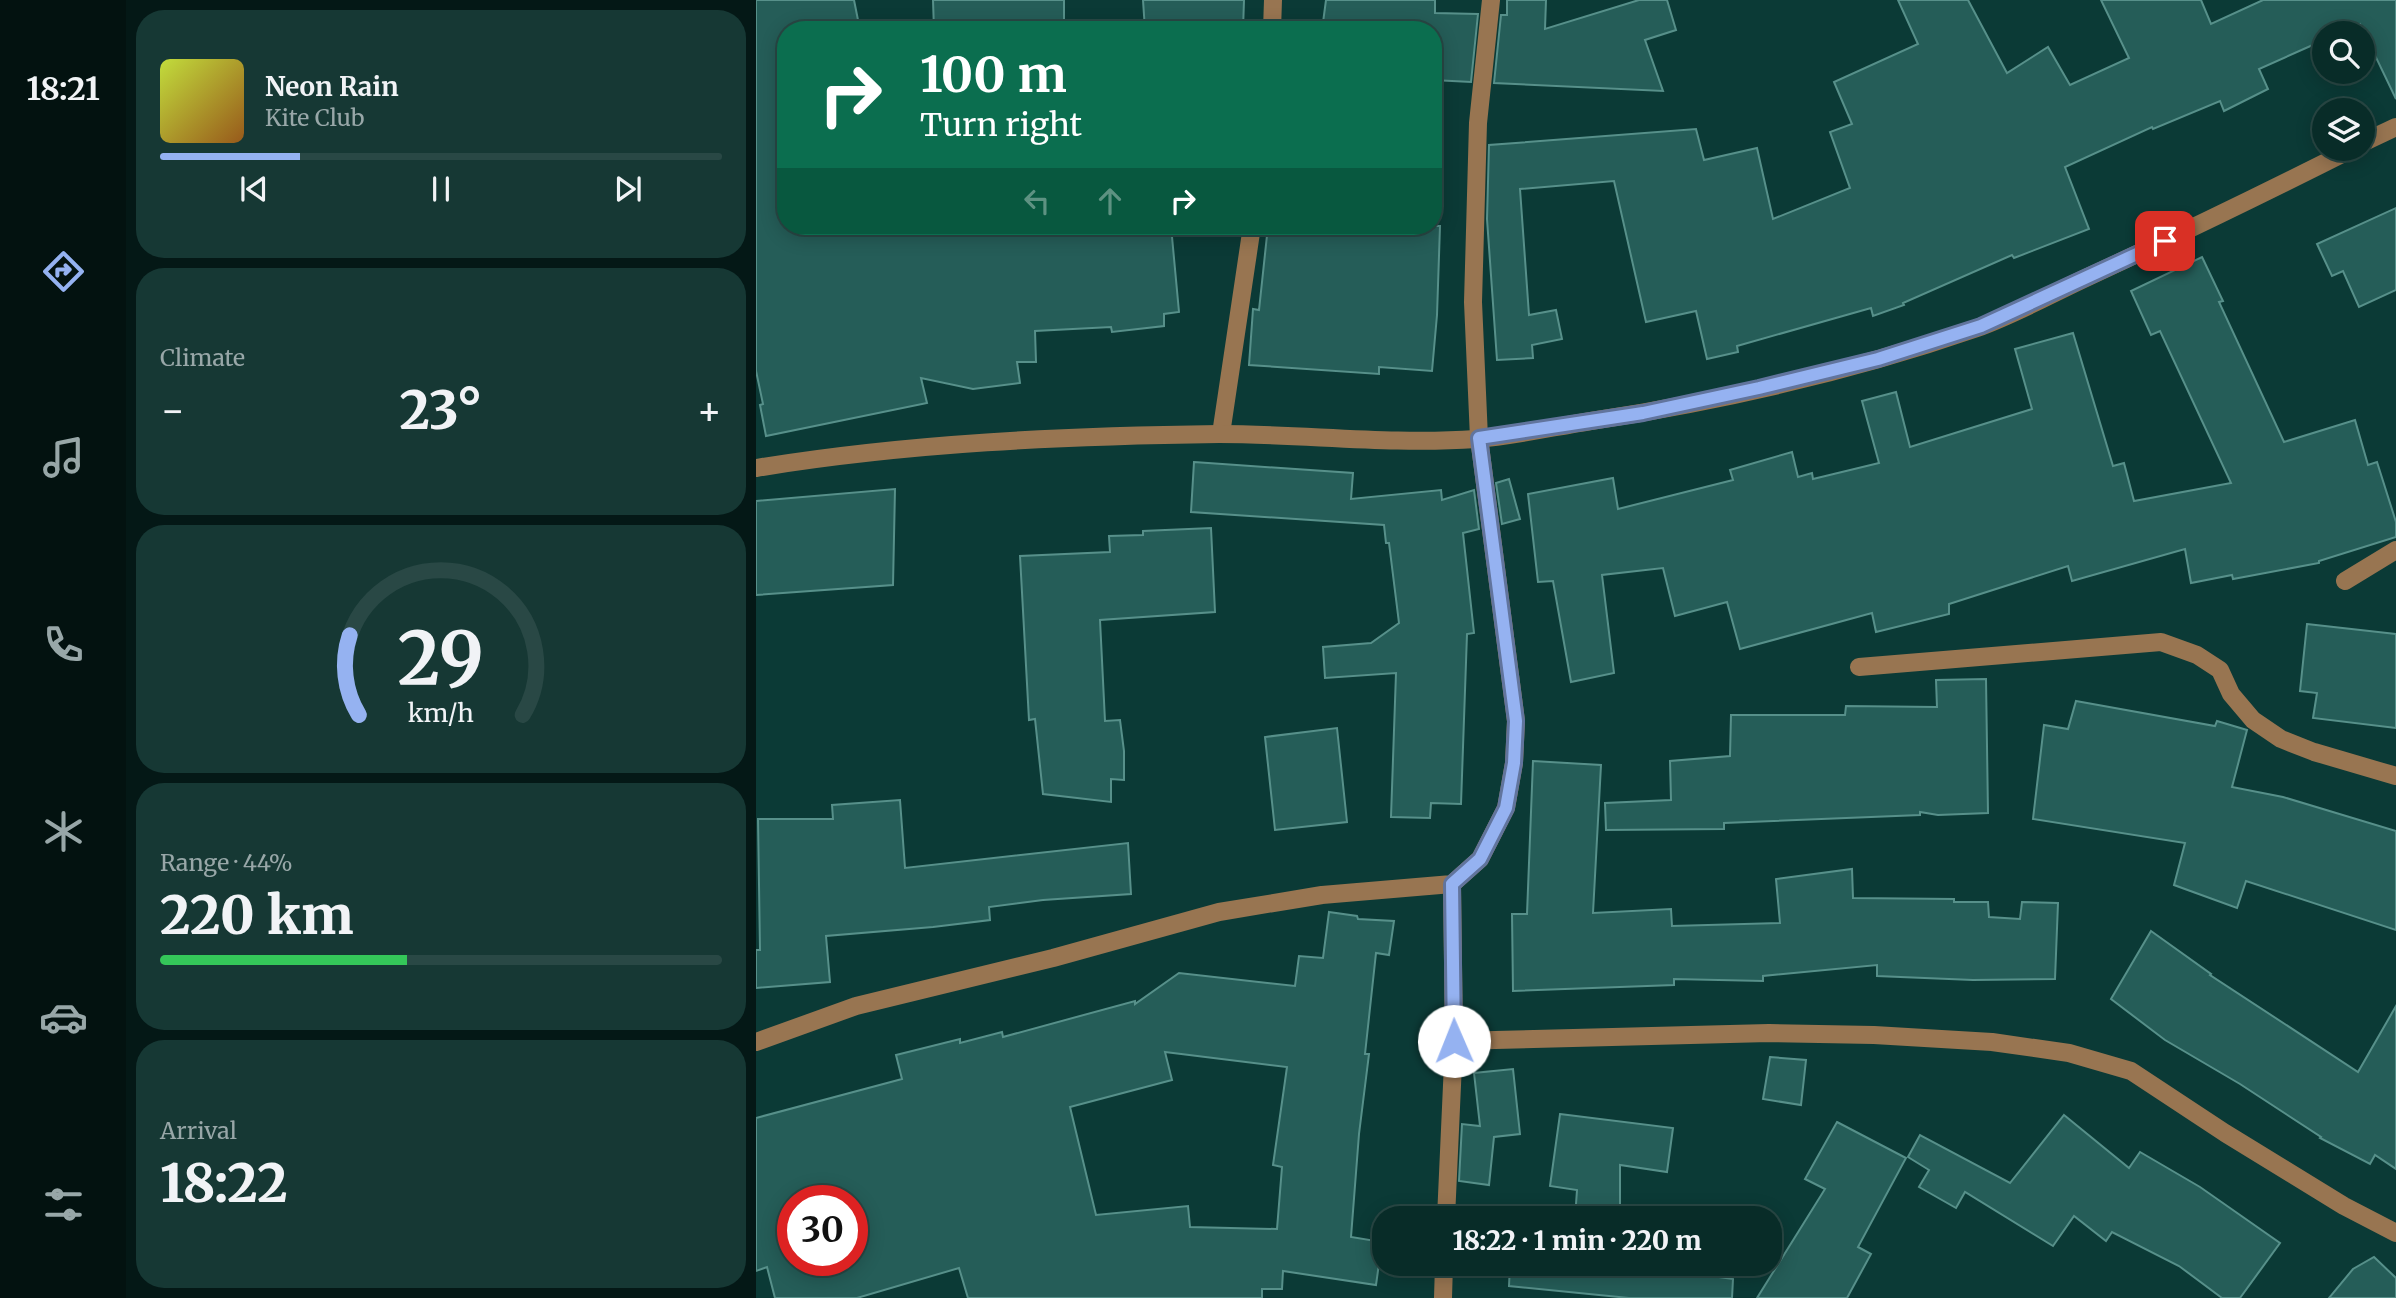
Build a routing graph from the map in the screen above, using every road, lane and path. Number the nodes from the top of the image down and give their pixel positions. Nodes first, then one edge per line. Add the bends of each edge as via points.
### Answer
1 (1273, 0) edge
2 (1491, 0) edge
3 (1272, 21) edge
4 (2396, 127) edge
5 (2375, 137) edge
6 (2327, 161) edge
7 (1251, 235) edge
8 (1221, 434) junction
9 (1479, 438) junction
10 (756, 468) edge
11 (2396, 550) edge
12 (2345, 581) dead end
13 (1859, 667) dead end
14 (2396, 776) edge
15 (1452, 884) junction
16 (1454, 1041) junction
17 (756, 1042) edge
18 (1447, 1206) edge
19 (2396, 1233) edge
20 (1444, 1276) edge
21 (1443, 1298) edge

1 - 3 street
2 - 9 street via 1478,123 1473,288
4 - 5 street
6 - 9 street via 1981,326 1878,359 1759,388 1643,413
7 - 8 street
8 - 9 street via 1396,442
8 - 10 street via 992,441 897,448
9 - 15 street via 1516,721 1514,763 1506,808 1480,859
11 - 12 street
13 - 14 street via 2161,642 2220,670 2231,694 2253,720 2281,739
15 - 16 street
15 - 17 street via 1322,895 1219,912 856,1006
16 - 18 street
16 - 19 street via 1782,1033 1992,1042 2070,1053 2131,1071 2344,1206
20 - 21 street

